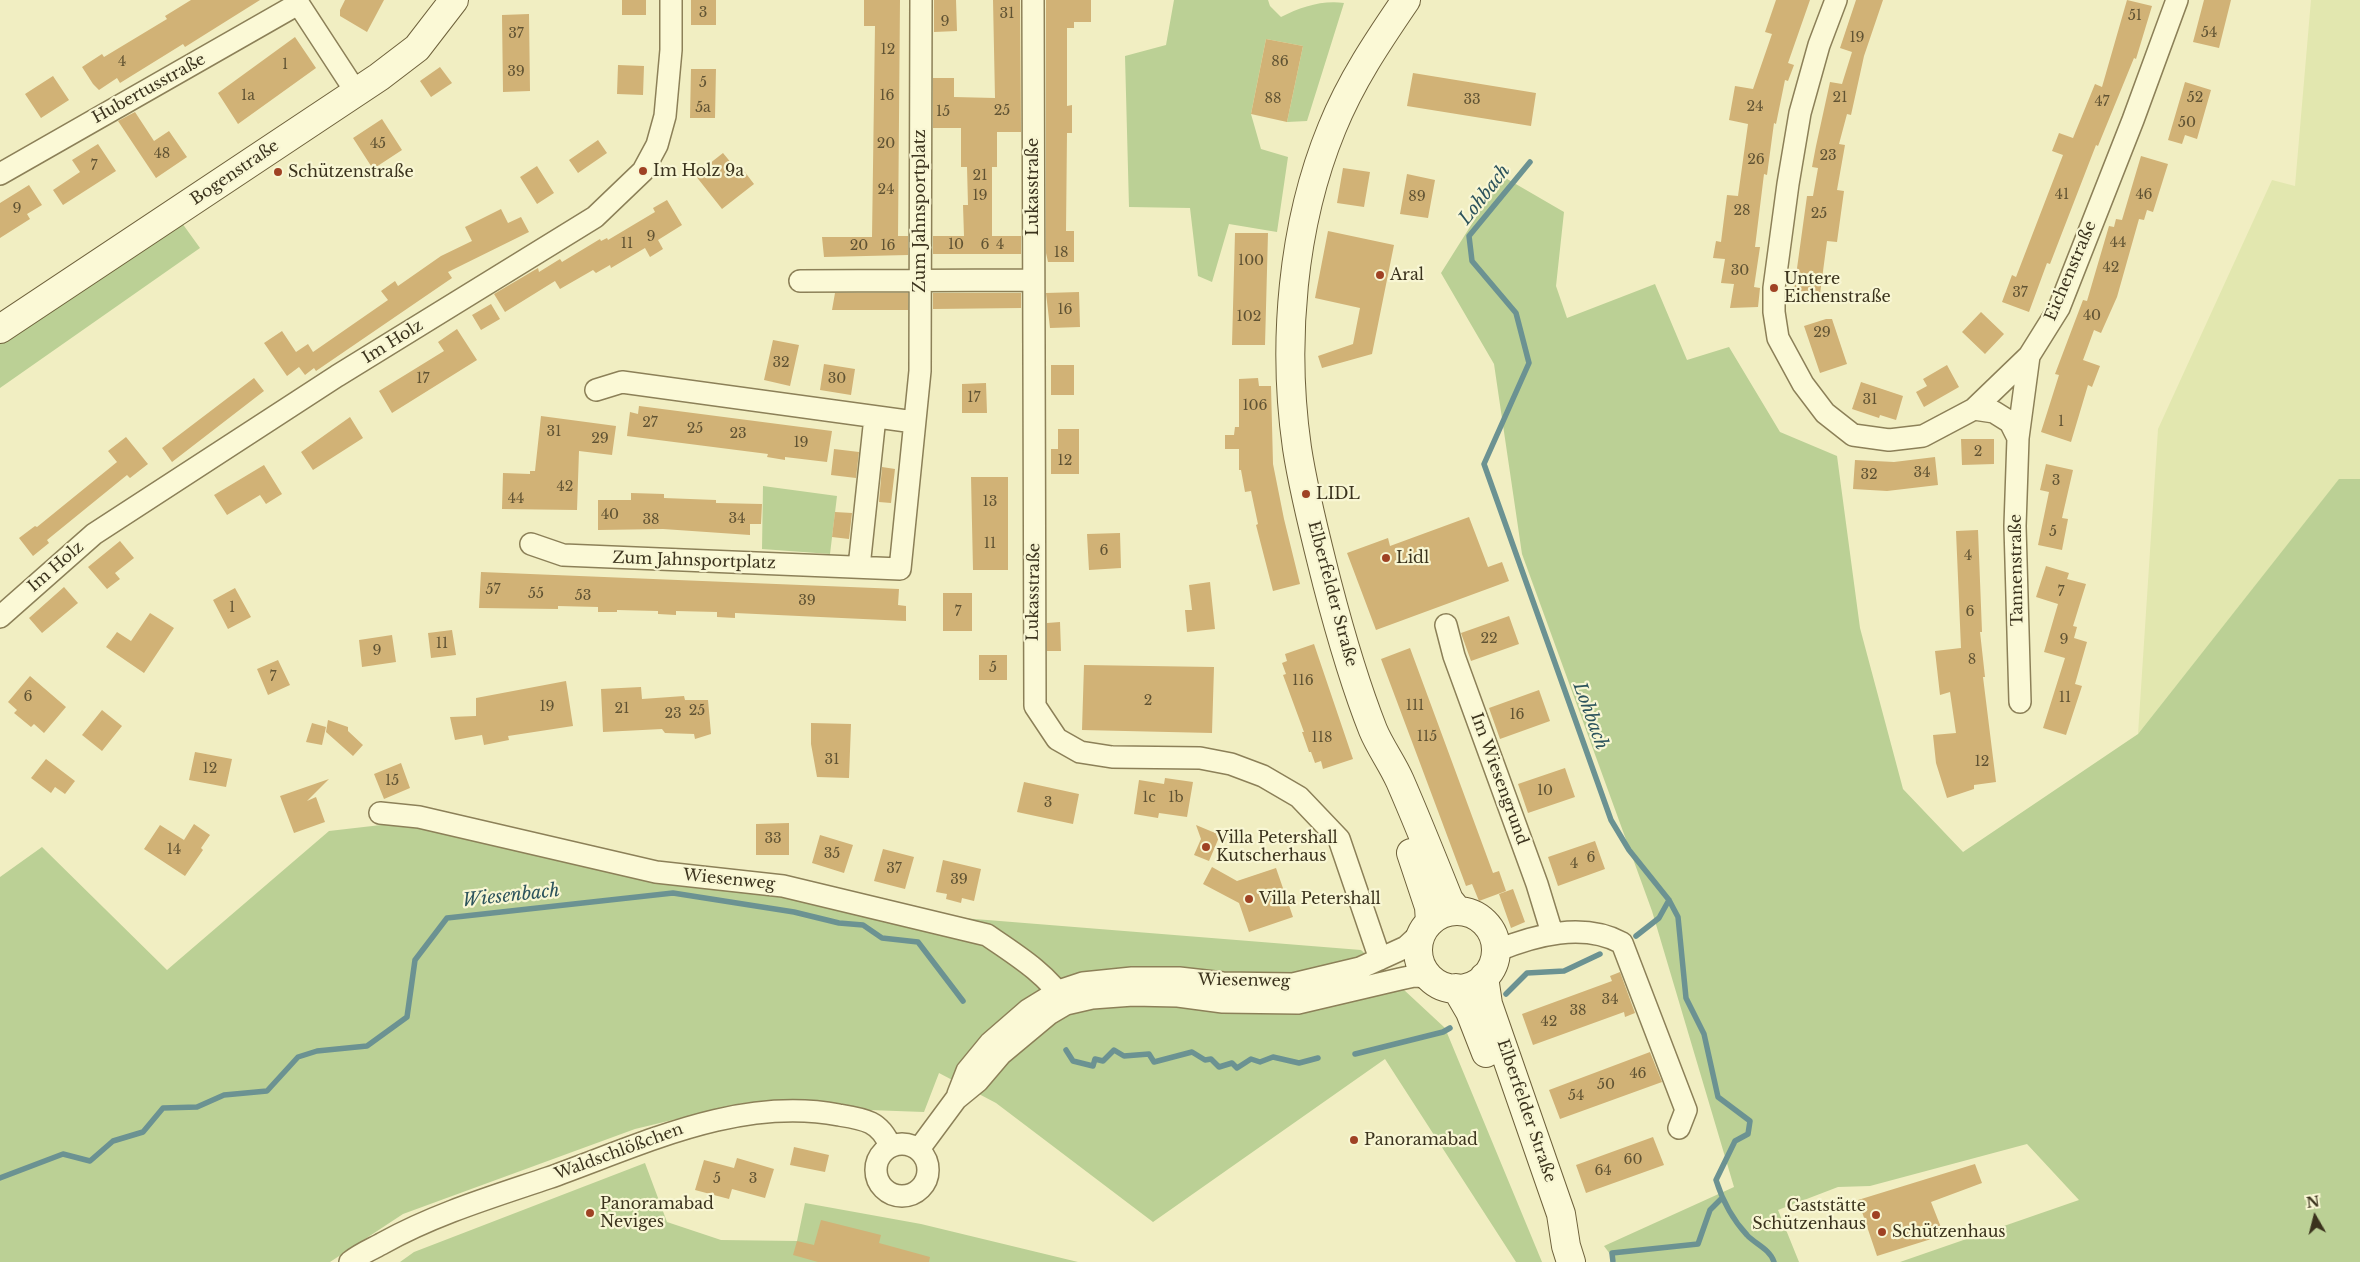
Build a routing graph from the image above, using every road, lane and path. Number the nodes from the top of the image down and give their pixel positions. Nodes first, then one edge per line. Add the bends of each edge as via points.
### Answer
1 (454, 0) edge
2 (670, 0) edge
3 (921, 0) edge
4 (1033, 0) edge
5 (1406, 0) edge
6 (1836, 0) edge
7 (2177, 0) edge
8 (297, 2) edge
9 (356, 92) junction
10 (0, 174) edge
11 (919, 280) junction
12 (1033, 280) junction
13 (800, 281) dead end
14 (0, 329) edge
15 (2029, 356) junction
16 (596, 390) dead end
17 (1974, 409) junction
18 (874, 417) junction
19 (914, 422) junction
20 (2018, 438) junction
21 (531, 544) dead end
22 (859, 567) junction
23 (0, 617) edge
24 (1446, 625) dead end
25 (2020, 702) dead end
26 (1374, 732) junction
27 (380, 813) dead end
28 (1458, 911) junction
29 (1425, 928) junction
30 (1552, 933) junction
31 (1503, 942) junction
32 (1380, 959) junction
33 (1429, 977) junction
34 (1484, 977) junction
35 (1456, 988) junction
36 (1062, 998) junction
37 (1679, 1128) dead end
38 (890, 1146) junction
39 (919, 1149) junction
40 (1569, 1254) edge
41 (350, 1262) edge

1 - 9 main road, Bogenstraße via 417,48
2 - 23 street, Im Holz via 671,50 665,116 656,145 643,171 595,217 337,376 102,528
3 - 11 street, Zum Jahnsportplatz
4 - 12 street, Lukasstraße
5 - 26 main road, Elberfelder Straße via 1361,66 1332,128 1302,220 1292,337 1297,448 1315,538 1340,629
6 - 17 street, Eichenstraße via 1819,45 1800,113 1774,288 1778,338 1803,384 1825,414 1853,435 1889,440 1923,436
7 - 15 street, Eichenstraße via 2059,308
8 - 9 street
8 - 10 street, Hubertusstraße
9 - 14 main road, Bogenstraße
11 - 12 street
11 - 13 street
11 - 19 street, Zum Jahnsportplatz via 920,371
12 - 32 street, Lukasstraße via 1035,706 1058,739 1080,752 1112,757 1200,758 1231,764 1263,776 1298,797 1339,839
15 - 17 street, Eichenstraße
15 - 20 street, Tannenstraße
16 - 18 street via 622,382
17 - 20 street via 1994,412 2010,422
18 - 19 street
18 - 22 street
19 - 22 street, Zum Jahnsportplatz via 900,569
20 - 25 street, Tannenstraße via 2015,526
21 - 22 street, Zum Jahnsportplatz via 563,555
24 - 30 street, Im Wiesengrund via 1454,656
26 - 28 main road, Elberfelder Straße via 1399,778 1449,900
26 - 29 main road, Elberfelder Straße via 1386,783 1427,899
27 - 36 street, Wiesenweg via 419,817 656,872 783,886 987,935 1015,954
28 - 29 main road via 1442,913
28 - 31 main road via 1473,914
29 - 32 street, Wiesenweg via 1406,947
29 - 33 main road via 1418,949 1420,964
30 - 31 street
30 - 37 street via 1589,932 1607,935 1622,943 1686,1110
31 - 34 main road via 1494,966
32 - 36 street, Wiesenweg via 1360,968 1293,984 1132,978 1083,983
33 - 35 main road via 1441,986
33 - 36 street, Wiesenweg via 1414,976 1298,1003 1223,1002 1178,996
34 - 35 main road via 1471,986
34 - 40 main road, Elberfelder Straße via 1488,1004 1561,1214
35 - 40 main road, Elberfelder Straße via 1470,1012 1547,1217
36 - 39 street, Wiesenweg via 1028,1010 990,1043 967,1071 956,1100
38 - 39 street via 899,1144
38 - 39 street via 881,1154 876,1174 879,1184 886,1192 906,1197 924,1187 929,1177 929,1167
38 - 41 street, Waldschlößchen via 879,1127 862,1119 825,1112 746,1114 687,1128 462,1207 407,1230

